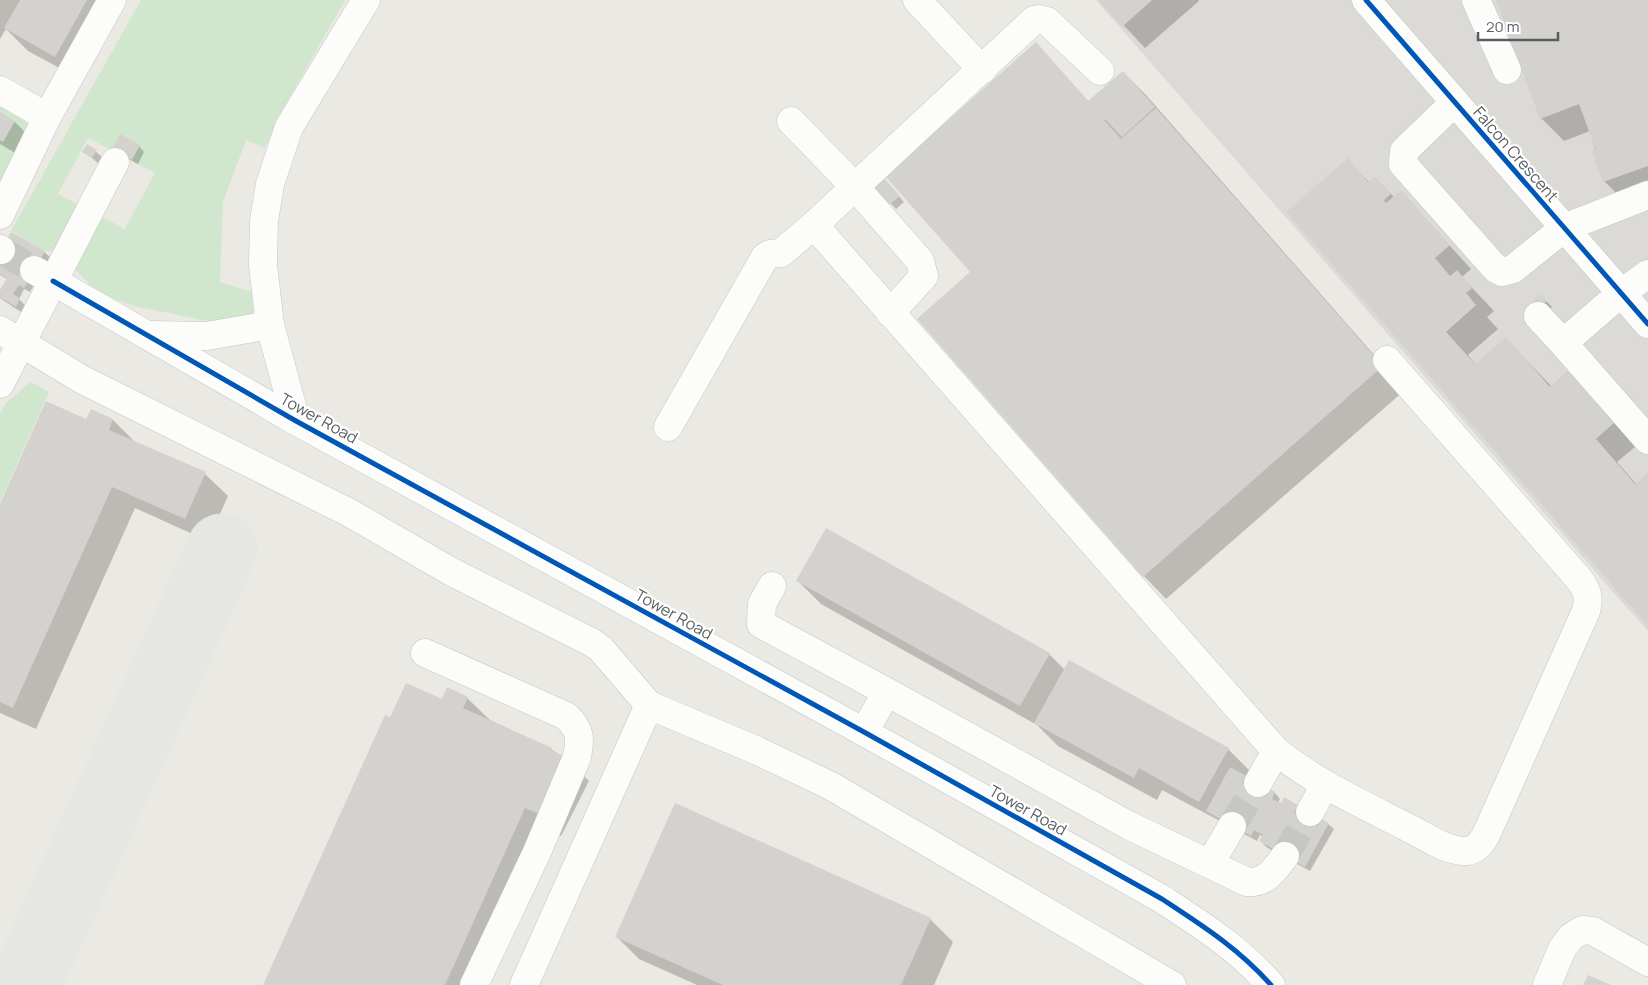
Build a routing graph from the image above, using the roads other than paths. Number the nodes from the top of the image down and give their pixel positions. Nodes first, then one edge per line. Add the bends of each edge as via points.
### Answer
1 (112, 0) edge
2 (366, 0) edge
3 (916, 0) edge
4 (1366, 0) edge
5 (1476, 0) edge
6 (982, 70) junction
7 (1507, 70) dead end
8 (1100, 71) dead end
9 (0, 90) edge
10 (1455, 102) junction
11 (47, 117) junction
12 (791, 120) dead end
13 (115, 162) dead end
14 (856, 188) junction
15 (1648, 195) edge
16 (0, 215) edge
17 (814, 225) junction
18 (1564, 228) junction
19 (1648, 274) edge
20 (44, 275) junction
21 (1620, 294) junction
22 (890, 313) junction
23 (1538, 316) dead end
24 (1648, 324) edge
25 (270, 325) junction
26 (148, 335) junction
27 (10, 337) edge
28 (1563, 343) junction
29 (1387, 360) dead end
30 (0, 384) edge
31 (296, 421) junction
32 (668, 427) dead end
33 (1648, 440) edge
34 (772, 586) dead end
35 (425, 653) dead end
36 (886, 692) junction
37 (649, 705) junction
38 (864, 732) junction
39 (1276, 751) junction
40 (1258, 783) tunnel mouth
41 (1325, 785) junction
42 (1310, 812) tunnel mouth
43 (1232, 826) tunnel mouth
44 (1285, 856) tunnel mouth
45 (1210, 864) junction
46 (1648, 962) edge
47 (474, 985) edge
48 (524, 985) edge
49 (1172, 985) edge
50 (1270, 985) edge
51 (1547, 985) edge

1 - 11 street
2 - 25 street, Tower Road via 289,127 270,184 264,221 263,265
3 - 6 street
4 - 10 street, Falcon Crescent
5 - 7 street
6 - 8 street via 1039,19 1047,21
6 - 14 street
9 - 11 street
10 - 18 street, Falcon Crescent
10 - 18 street via 1404,151 1403,164 1408,170 1502,272 1513,269
11 - 16 street
12 - 14 street
13 - 20 street
14 - 17 street
14 - 22 street via 923,268 924,276 919,283
15 - 18 street
17 - 22 street
17 - 32 street via 781,253 765,257
18 - 21 street, Falcon Crescent
19 - 21 street
20 - 26 street, Tower Road
20 - 27 street
21 - 24 street, Falcon Crescent
21 - 28 street
22 - 39 street
23 - 28 street
25 - 26 street via 207,336
25 - 31 street, Tower Road
26 - 31 street, Tower Road
27 - 30 street
27 - 37 street via 83,380 348,512 450,571 591,642 601,649
28 - 33 street
29 - 41 street via 1579,579 1589,601 1486,835 1476,849 1462,851 1442,844
31 - 38 street, Tower Road
34 - 36 street via 762,604 761,624
35 - 47 street via 566,716 579,730 580,736 577,757 537,852
36 - 38 street
36 - 45 street via 1128,825
37 - 48 street
37 - 49 street via 831,786
38 - 50 street, Tower Road via 1162,899 1249,960
39 - 40 street
39 - 41 street
41 - 42 street
43 - 45 street
44 - 45 street via 1270,876 1254,883
46 - 51 street via 1593,931 1582,930 1571,937 1562,949

